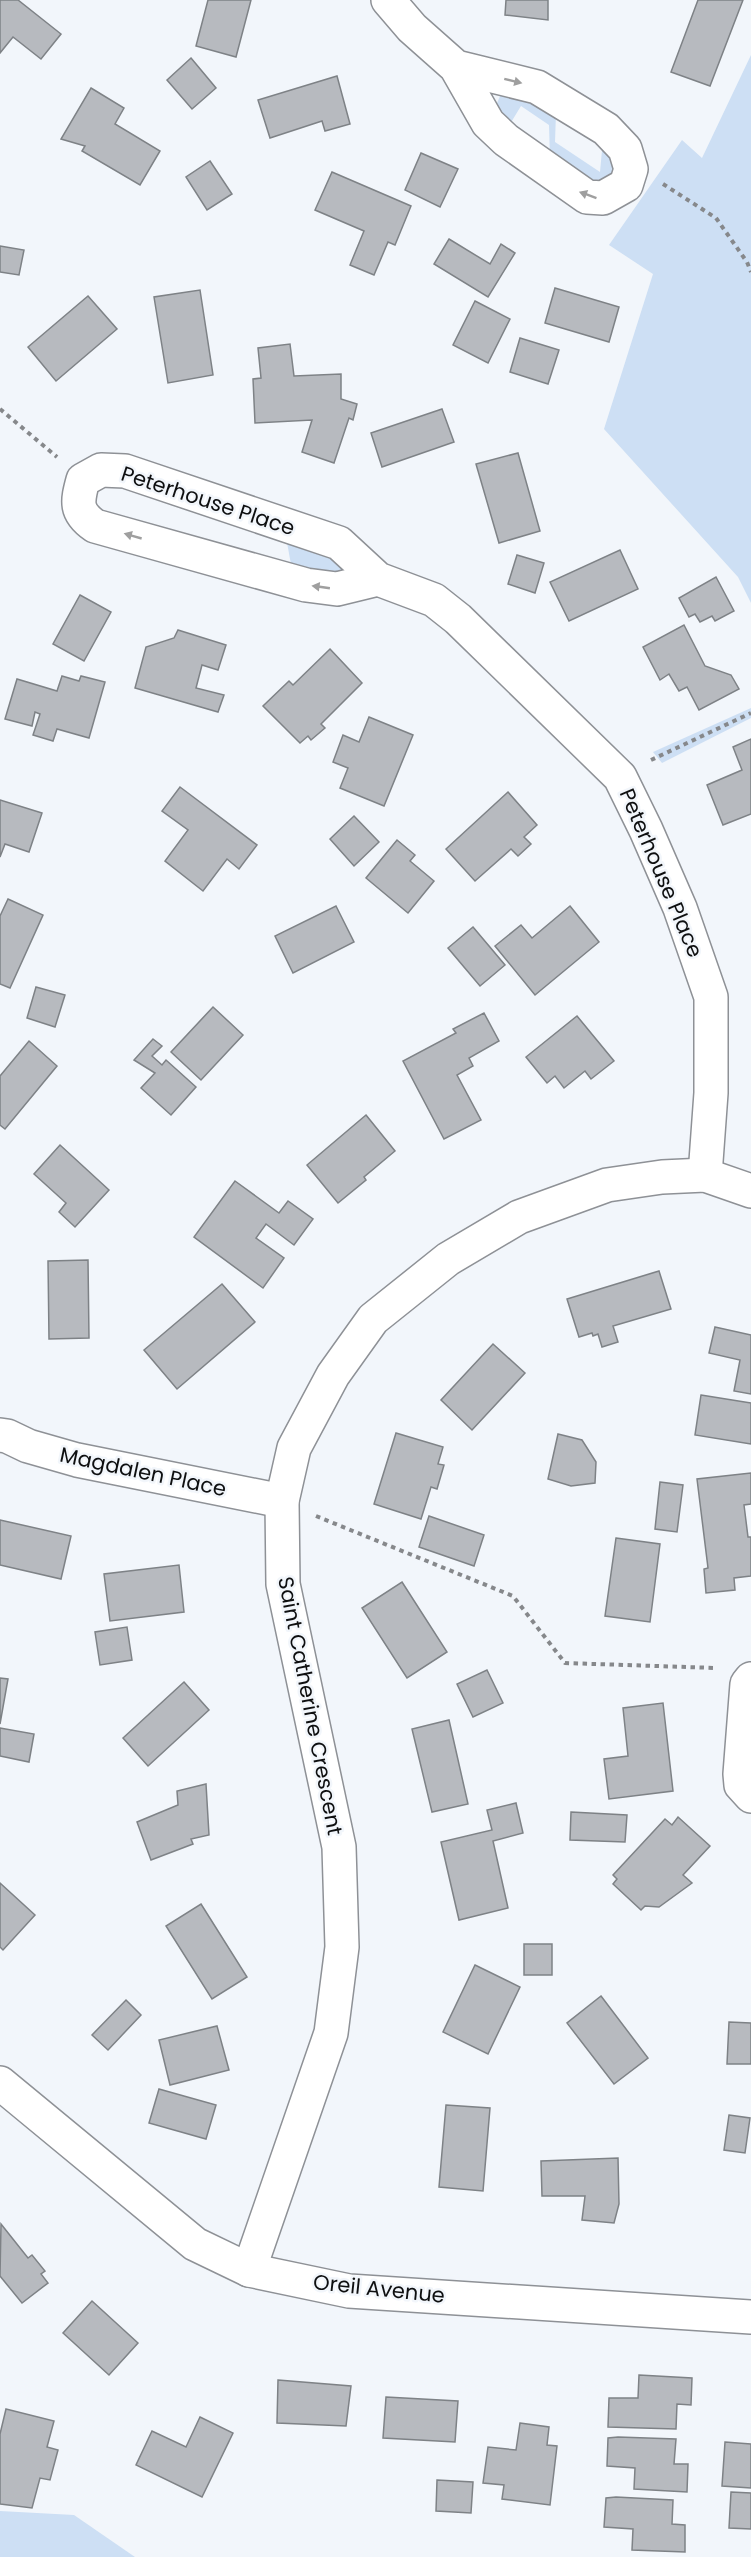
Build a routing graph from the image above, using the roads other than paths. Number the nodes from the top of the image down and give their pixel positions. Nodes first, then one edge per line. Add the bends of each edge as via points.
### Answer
1 (388, 0) edge
2 (456, 67) junction
3 (378, 579) junction
4 (705, 1175) junction
5 (751, 1191) edge
6 (2, 1431) edge
7 (295, 1507) junction
8 (739, 1673) edge
9 (751, 1796) edge
10 (0, 2084) edge
11 (249, 2270) junction
12 (751, 2317) edge

1 - 2 street via 412,28
2 -> 2 street via 537,87 606,129 625,149 630,169 626,185 603,198 587,197 488,123
3 -> 3 street, Peterhouse Place via 337,589 306,585 95,526 84,518 78,500 83,480 100,470 125,471 339,543
3 - 4 street, Peterhouse Place via 434,600 458,619 620,777 680,908 711,998 711,1094
4 - 5 street, Saint Catherine Crescent
4 - 7 street, Saint Catherine Crescent via 607,1185 519,1216 448,1259 373,1319 333,1375 294,1448
6 - 7 street, Magdalen Place via 28,1446 77,1460
7 - 11 street, Saint Catherine Crescent via 282,1584 339,1848 342,1947 331,2033
8 - 9 street via 747,1684 741,1785
10 - 11 street, Oreil Avenue via 195,2244
11 - 12 street, Oreil Avenue via 349,2291

